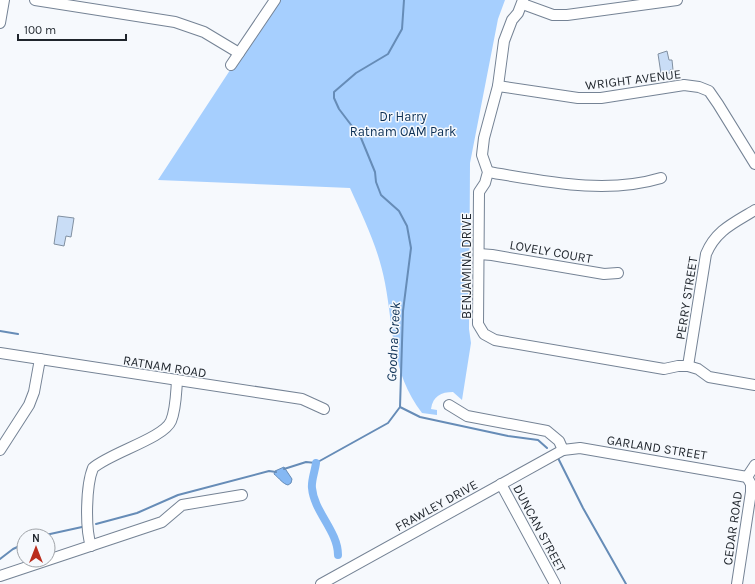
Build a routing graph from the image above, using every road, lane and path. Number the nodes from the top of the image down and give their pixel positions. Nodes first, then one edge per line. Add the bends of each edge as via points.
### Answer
1 (4, 0) edge
2 (35, 0) edge
3 (275, 0) edge
4 (677, 0) edge
5 (523, 2) edge
6 (0, 23) edge
7 (239, 53) junction
8 (231, 65) dead end
9 (498, 86) junction
10 (755, 164) edge
11 (488, 172) junction
12 (661, 178) dead end
13 (755, 210) edge
14 (478, 254) junction
15 (618, 273) dead end
16 (0, 353) edge
17 (40, 359) junction
18 (688, 366) junction
19 (177, 381) junction
20 (755, 385) edge
21 (449, 405) dead end
22 (324, 409) dead end
23 (2, 444) edge
24 (563, 450) junction
25 (755, 465) edge
26 (746, 477) junction
27 (501, 484) junction
28 (242, 494) dead end
29 (91, 546) junction
30 (0, 576) edge
31 (321, 584) edge
32 (555, 584) edge
33 (737, 584) edge

1 - 6 street
2 - 7 street via 175,22 204,32
3 - 7 street
4 - 5 street via 567,15 553,14
5 - 9 street via 512,20 504,42
7 - 8 street
9 - 10 street, WRIGHT AVENUE via 578,98 600,98 684,85 699,87 709,91
9 - 11 street via 482,155
11 - 12 street via 578,186 648,182
11 - 14 street, BENJAMINA DRIVE via 486,182 479,192
13 - 18 street, PERRY STREET via 718,233 710,243 706,254
14 - 15 street, LOVELY COURT via 604,274
14 - 18 street, BENJAMINA DRIVE via 478,324 484,334 495,340 664,369
16 - 17 street, RATNAM ROAD
17 - 19 street, RATNAM ROAD
17 - 23 street via 29,405
18 - 20 street via 709,377
19 - 22 street, RATNAM ROAD via 302,400
19 - 29 street via 171,421 166,428 157,435 105,459 93,468 89,485 88,537
21 - 24 street via 467,416 547,431 559,440
24 - 26 street, GARLAND STREET via 580,448
24 - 27 street, FRAWLEY DRIVE
25 - 26 street
26 - 33 street, CEDAR ROAD via 751,484 751,492
27 - 31 street, FRAWLEY DRIVE
27 - 32 street, DUNCAN STREET
28 - 29 street via 182,505 162,522
29 - 30 street

